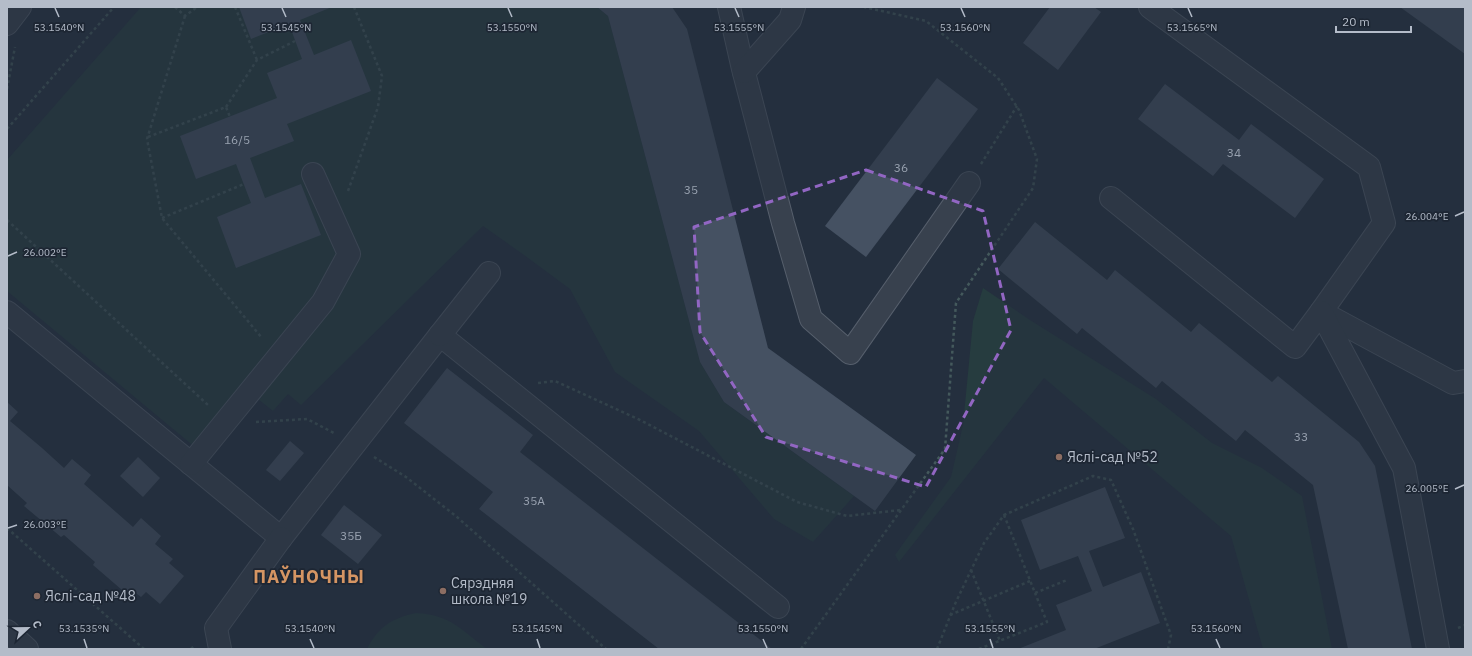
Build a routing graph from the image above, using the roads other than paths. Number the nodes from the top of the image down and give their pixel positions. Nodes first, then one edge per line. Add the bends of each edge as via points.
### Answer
1 (20, 7) edge
2 (729, 7) edge
3 (794, 7) edge
4 (1150, 7) edge
5 (7, 24) edge
6 (744, 72) junction
7 (313, 174) dead end
8 (969, 183) road end
9 (1111, 198) dead end
10 (489, 273) dead end
11 (7, 312) edge
12 (1321, 312) junction
13 (440, 336) junction
14 (1465, 381) edge
15 (191, 464) junction
16 (281, 538) junction
17 (778, 607) dead end
18 (7, 631) edge
19 (27, 649) edge
20 (220, 649) edge
21 (1438, 649) edge

1 - 5 lane
2 - 6 lane
3 - 6 lane via 790,20
4 - 12 lane via 1369,167 1384,223
6 - 8 lane via 783,224 811,319 850,353
7 - 15 lane via 350,254 323,302
9 - 12 lane via 1295,347
10 - 13 lane
11 - 15 lane
12 - 14 lane via 1453,384
12 - 21 lane via 1404,468
13 - 16 lane
13 - 17 lane
15 - 16 lane
16 - 20 lane via 216,628
18 - 19 lane

